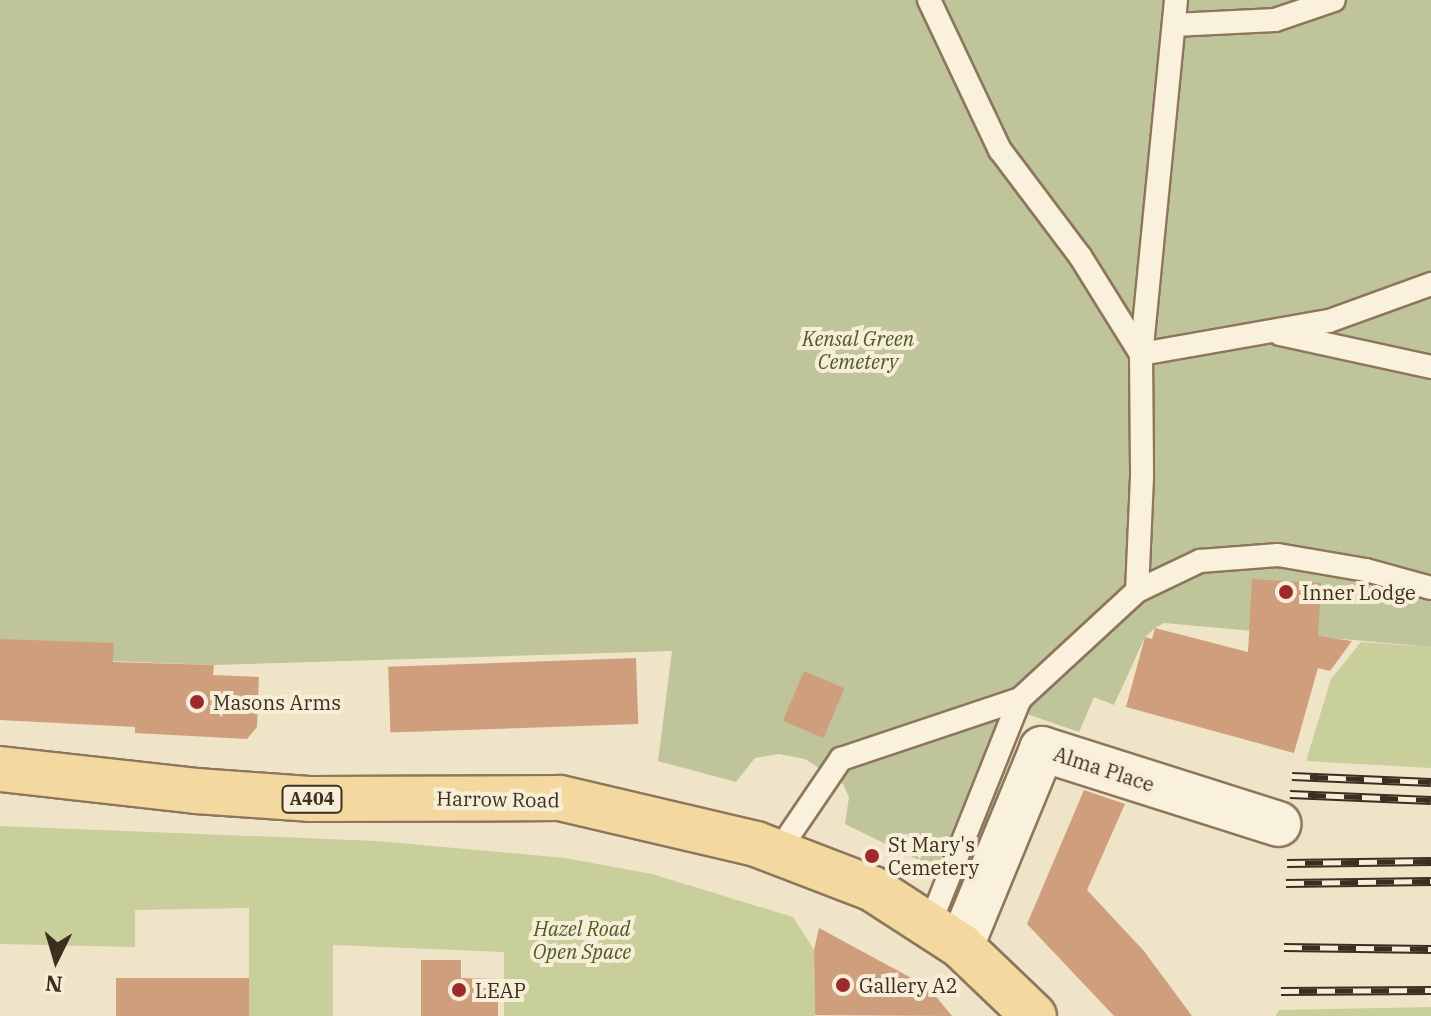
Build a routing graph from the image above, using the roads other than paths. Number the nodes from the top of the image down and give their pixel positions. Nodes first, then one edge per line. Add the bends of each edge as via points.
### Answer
1 (929, 0) edge
2 (1176, 0) edge
3 (1334, 0) edge
4 (1174, 25) junction
5 (1431, 284) edge
6 (1271, 332) junction
7 (1141, 354) junction
8 (1431, 367) edge
9 (1431, 588) edge
10 (1137, 591) junction
11 (1020, 699) junction
12 (0, 769) edge
13 (1278, 824) dead end
14 (777, 853) junction
15 (945, 936) junction
16 (1029, 1014) edge

1 - 7 lane via 1000,150 1080,256
2 - 4 lane
3 - 4 lane via 1275,20
4 - 7 lane
5 - 6 lane via 1329,321
6 - 7 lane
6 - 8 lane
7 - 10 lane
9 - 10 lane via 1278,555 1200,561
10 - 11 lane
11 - 14 lane via 841,759
11 - 15 lane
12 - 14 main road, Harrow Road / A404 via 309,799 560,798
13 - 15 street, Alma Place via 1042,749
14 - 15 main road, Harrow Road / A404 via 873,889
15 - 16 main road, Harrow Road / A404

